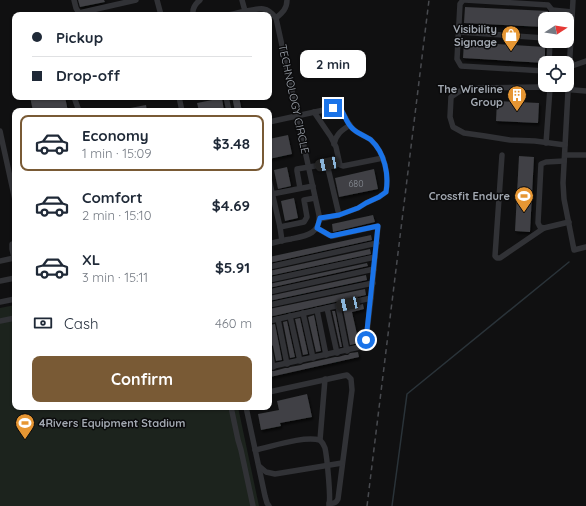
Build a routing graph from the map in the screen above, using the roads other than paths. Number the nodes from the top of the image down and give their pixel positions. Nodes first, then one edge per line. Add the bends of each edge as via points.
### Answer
1 (74, 0) edge
2 (136, 0) edge
3 (157, 0) edge
4 (200, 0) edge
5 (242, 0) edge
6 (287, 0) edge
7 (464, 0) edge
8 (573, 0) edge
9 (552, 10) joint
10 (245, 11) junction
11 (159, 12) edge
12 (193, 12) edge
13 (241, 12) edge
14 (270, 12) edge
15 (572, 12) joint
16 (272, 13) edge
17 (276, 18) junction
18 (459, 32) junction
19 (538, 38) edge
20 (586, 61) edge
21 (574, 68) edge
22 (538, 71) edge
23 (538, 88) edge
24 (574, 90) edge
25 (586, 91) edge
26 (550, 92) edge
27 (568, 92) edge
28 (314, 112) junction
29 (298, 116) junction
30 (272, 121) edge
31 (350, 125) junction
32 (0, 131) edge
33 (546, 143) junction
34 (334, 144) junction
35 (565, 145) junction
36 (502, 155) dead end
37 (586, 155) edge
38 (383, 158) junction
39 (565, 158) junction
40 (309, 167) junction
41 (12, 186) edge
42 (313, 186) junction
43 (300, 188) junction
44 (272, 194) joint
45 (316, 198) junction
46 (339, 215) junction
47 (320, 218) junction
48 (569, 222) junction
49 (280, 227) junction
50 (317, 228) junction
51 (544, 228) junction
52 (282, 241) junction
53 (272, 243) edge
54 (376, 243) junction
55 (586, 247) edge
56 (375, 257) junction
57 (12, 260) edge
58 (0, 261) edge
59 (272, 266) edge
60 (374, 269) junction
61 (12, 279) edge
62 (272, 279) edge
63 (0, 281) edge
64 (373, 283) junction
65 (272, 291) edge
66 (371, 298) junction
67 (12, 300) edge
68 (0, 302) edge
69 (272, 304) edge
70 (338, 306) junction
71 (327, 308) junction
72 (317, 310) junction
73 (303, 313) junction
74 (290, 316) junction
75 (12, 319) edge
76 (278, 319) junction
77 (272, 320) edge
78 (0, 321) edge
79 (347, 351) junction
80 (337, 353) junction
81 (326, 355) junction
82 (313, 358) junction
83 (300, 361) junction
84 (287, 364) junction
85 (272, 367) edge
86 (325, 380) junction
87 (272, 391) edge
88 (232, 410) edge
89 (247, 410) edge
90 (320, 440) junction
91 (256, 450) junction
92 (342, 463) junction
93 (259, 466) junction
94 (327, 466) junction
95 (329, 505) edge
96 (253, 506) edge
97 (269, 506) edge

1 - 2 street via 79,12
3 - 11 street
4 - 12 street
5 - 10 street
6 - 17 street via 284,11
7 - 9 street via 548,5
7 - 18 street via 460,4
8 - 15 street
9 - 15 street
10 - 13 street
10 - 14 street via 259,8
16 - 17 street
17 - 29 street, TECHNOLOGY CIRCLE
18 - 19 street
18 - 22 street via 457,59 461,66
20 - 21 street
23 - 33 street via 499,87 460,91 451,97 450,117 452,127 464,133
24 - 25 street
26 - 33 street
27 - 35 street
28 - 29 street
28 - 31 street via 340,108
28 - 34 street
29 - 30 street
29 - 40 street, TECHNOLOGY CIRCLE
31 - 34 street via 341,131
31 - 38 street via 370,140
32 - 41 street
33 - 35 street
34 - 38 street via 340,165 343,166
35 - 39 street
36 - 51 street via 495,256 500,258
37 - 39 street
38 - 46 street via 386,192 358,208
39 - 48 street via 564,199
39 - 51 street via 541,164 538,223
40 - 42 street, TECHNOLOGY CIRCLE
40 - 43 street via 297,170
40 - 46 street via 327,164
42 - 43 street
42 - 45 street, TECHNOLOGY CIRCLE
43 - 44 street
44 - 49 street
45 - 47 street, TECHNOLOGY CIRCLE
45 - 49 street via 304,200 308,217 304,222
46 - 47 street
47 - 50 street, TECHNOLOGY CIRCLE
48 - 51 street
48 - 55 street via 574,250
49 - 52 street
50 - 52 street via 310,234
50 - 54 street via 331,236 378,226
52 - 53 street
54 - 56 street
54 - 59 street
56 - 60 street
56 - 62 street
57 - 58 street
60 - 64 street
60 - 65 street
61 - 63 street
64 - 66 street
64 - 69 street
66 - 70 street
66 - 79 street via 364,346
67 - 68 street
70 - 71 street
70 - 79 street
71 - 72 street
71 - 80 street
72 - 73 street
72 - 81 street
73 - 74 street
73 - 82 street
74 - 76 street
74 - 83 street
75 - 78 street
76 - 77 street
76 - 84 street
79 - 80 street
80 - 81 street
81 - 82 street
82 - 83 street
83 - 84 street
84 - 85 street
86 - 87 street
86 - 90 street
86 - 92 street via 347,375 350,379 352,390
88 - 96 street
89 - 91 street
90 - 91 street via 303,439
90 - 94 street via 324,447
91 - 93 street
92 - 94 street
92 - 95 street via 338,499
93 - 94 street via 266,472 275,474
93 - 97 street
94 - 95 street

